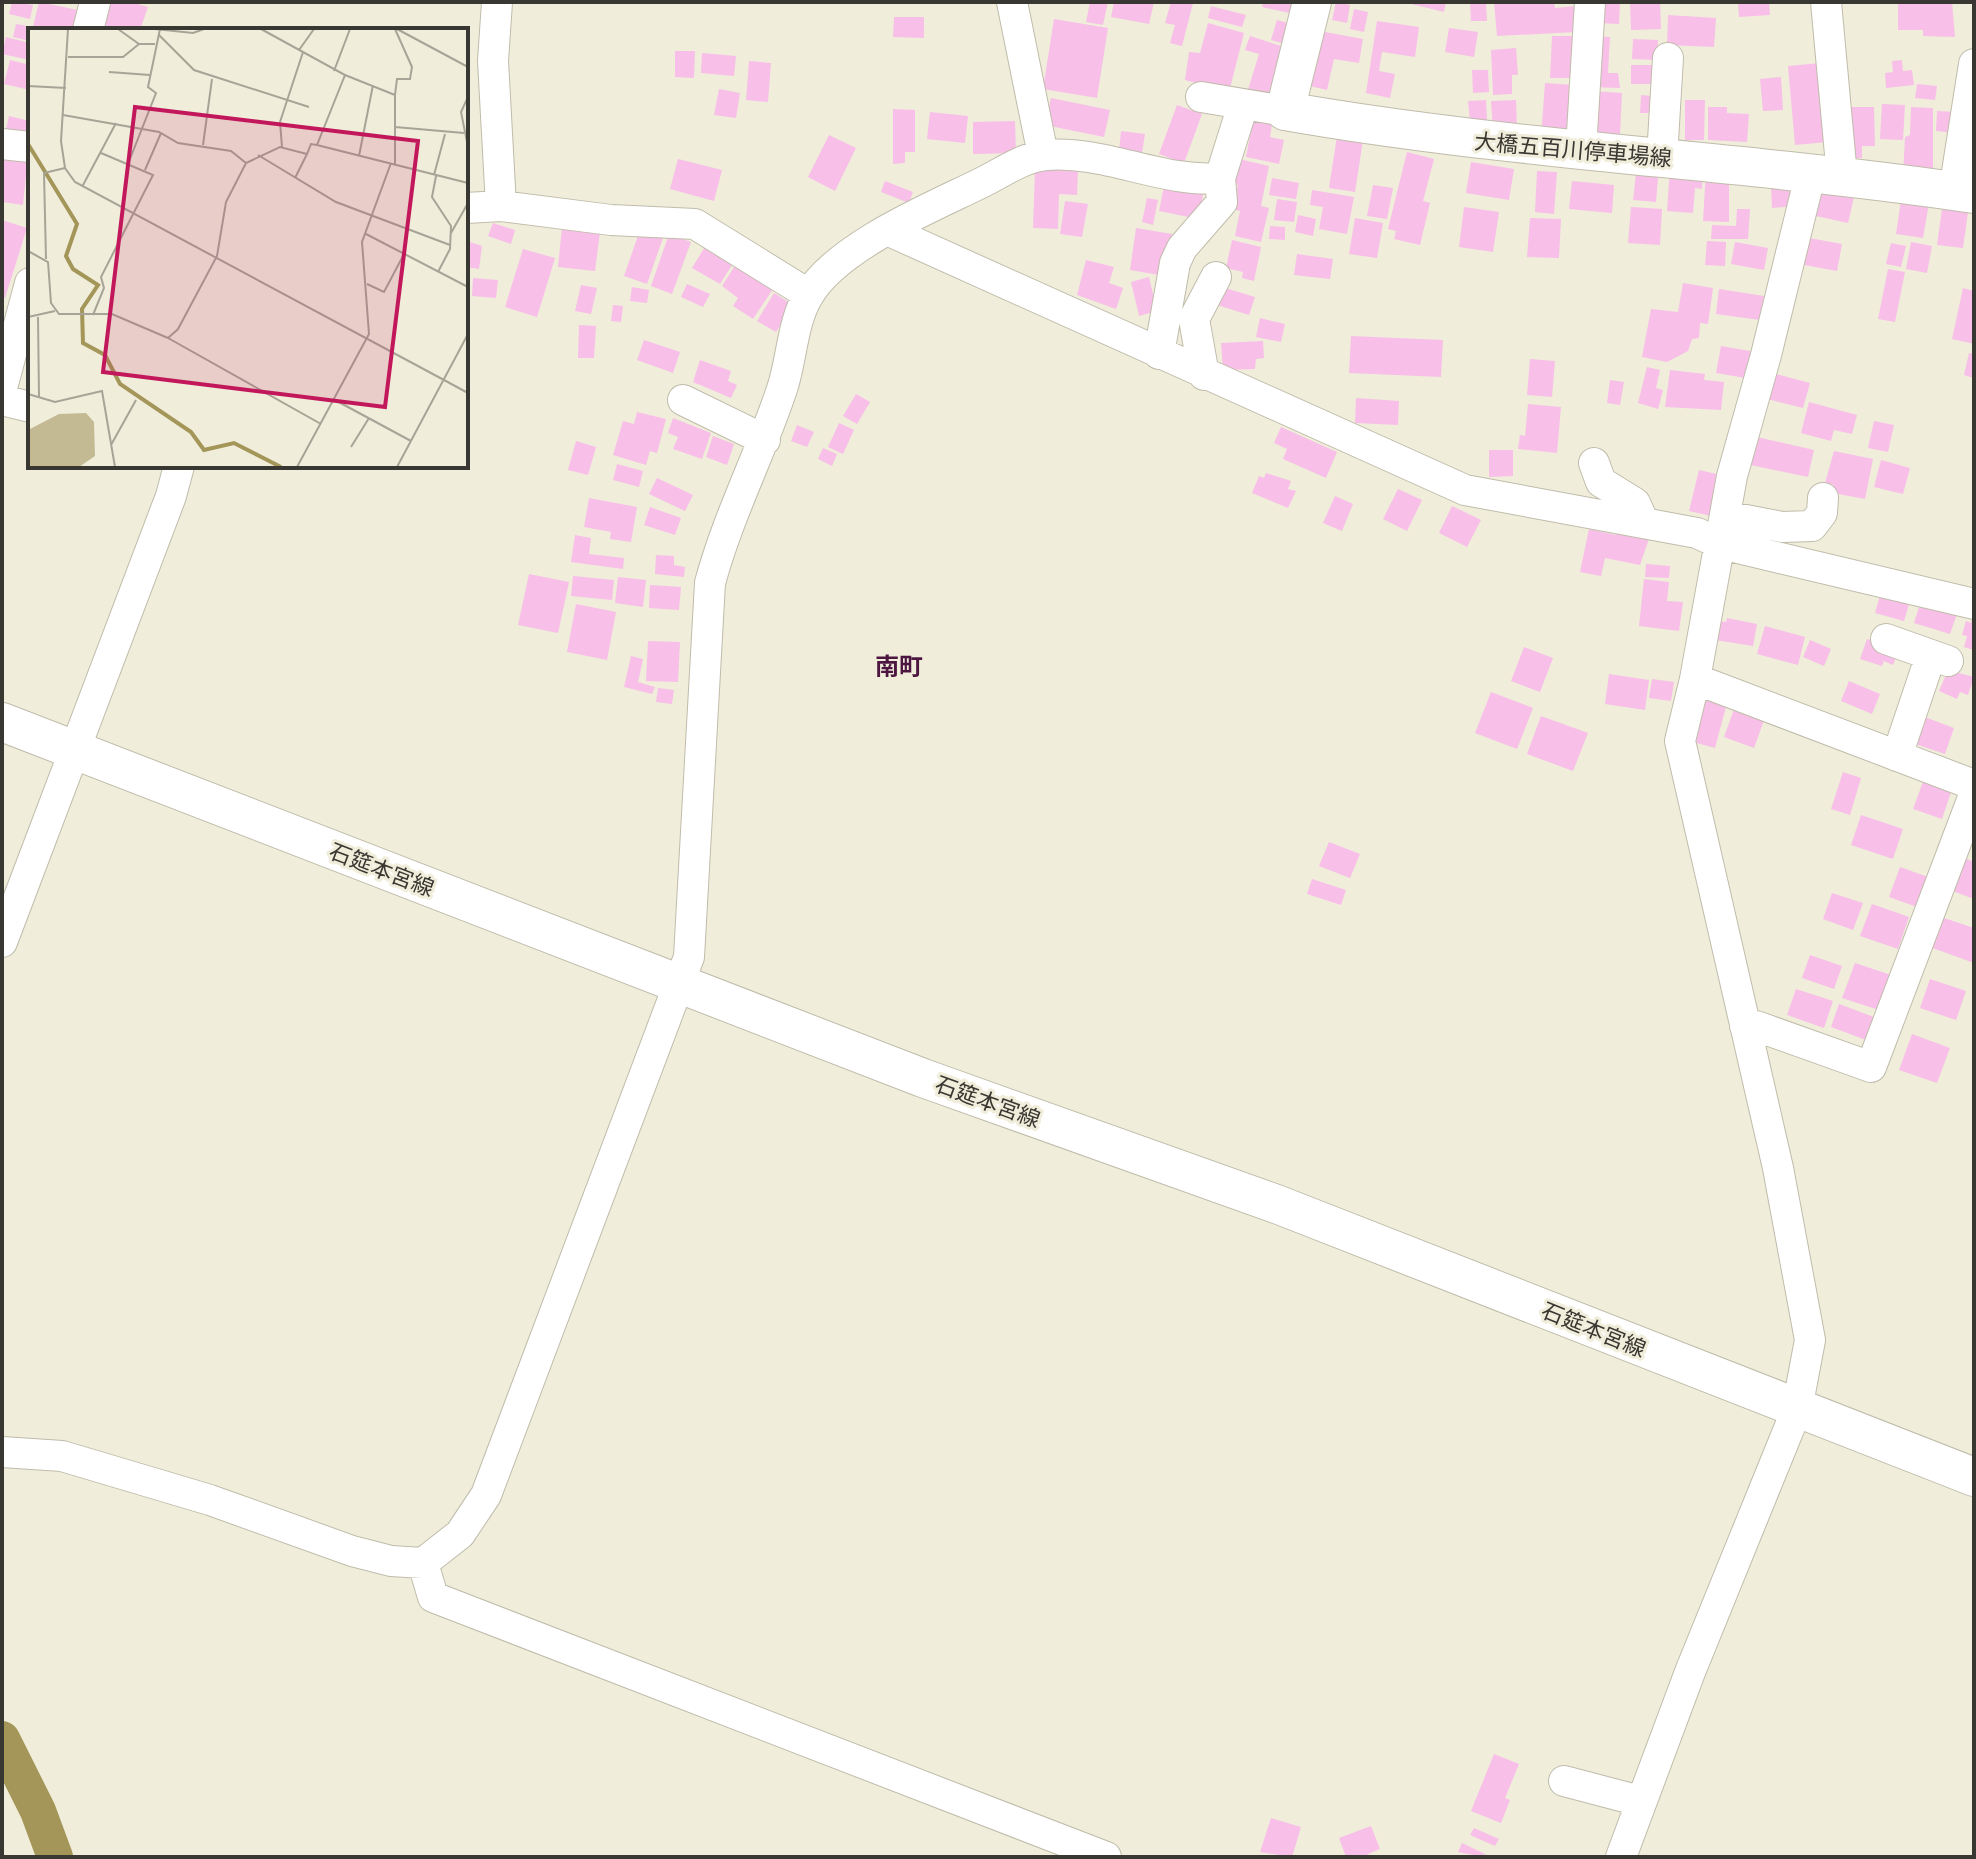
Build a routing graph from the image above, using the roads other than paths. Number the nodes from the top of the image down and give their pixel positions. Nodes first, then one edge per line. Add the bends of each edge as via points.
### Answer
1 (95, 2) edge
2 (497, 2) edge
3 (1012, 2) edge
4 (1312, 2) edge
5 (1590, 2) edge
6 (1826, 2) edge
7 (88, 28) edge
8 (1668, 58) dead end
9 (1974, 64) edge
10 (1201, 97) dead end
11 (1243, 105) junction
12 (1285, 111) junction
13 (2, 144) edge
14 (28, 147) edge
15 (1581, 149) junction
16 (1043, 155) junction
17 (1662, 157) junction
18 (1826, 174) junction
19 (1220, 178) junction
20 (1964, 193) edge
21 (501, 206) junction
22 (468, 208) edge
23 (887, 230) junction
24 (1216, 277) dead end
25 (28, 290) edge
26 (808, 294) junction
27 (1159, 354) junction
28 (1204, 375) junction
29 (2, 388) edge
30 (2, 400) edge
31 (683, 400) dead end
32 (28, 406) edge
33 (765, 440) junction
34 (1594, 463) dead end
35 (178, 468) edge
36 (1823, 498) dead end
37 (1644, 523) junction
38 (1723, 530) junction
39 (1974, 604) edge
40 (1886, 639) dead end
41 (1695, 679) junction
42 (2, 722) edge
43 (75, 749) junction
44 (1897, 756) junction
45 (1974, 785) edge
46 (1974, 795) edge
47 (2, 942) edge
48 (680, 981) junction
49 (1745, 1026) junction
50 (1797, 1409) junction
51 (2, 1452) edge
52 (1974, 1477) edge
53 (423, 1563) junction
54 (1564, 1781) dead end
55 (1640, 1801) junction
56 (1627, 1855) edge
57 (1106, 1857) edge

1 - 7 street
2 - 21 street via 493,61
3 - 16 street
4 - 12 main road
5 - 15 street
6 - 18 street
8 - 17 street
9 - 20 street
10 - 11 street
11 - 12 street
11 - 19 street
12 - 15 main road, 大橋五百川停車場線 via 1478,141
13 - 14 street
15 - 17 main road, 大橋五百川停車場線
16 - 19 street via 1116,160 1202,180
16 - 23 street
17 - 18 main road, 大橋五百川停車場線
18 - 20 main road, 大橋五百川停車場線
18 - 38 street via 1766,355 1732,476
19 - 27 street via 1222,202 1175,263
21 - 22 street
21 - 26 street via 695,224
23 - 26 street
23 - 27 street
24 - 28 street via 1194,319
25 - 29 street
26 - 33 street
27 - 28 street
28 - 37 street via 1465,490
30 - 32 street
31 - 33 street
33 - 48 street via 723,536 710,583 689,957
34 - 37 street via 1601,482 1635,503
35 - 43 street
36 - 38 street via 1822,513 1812,526
37 - 38 street via 1697,533
38 - 39 street
38 - 41 street
40 - 44 street via 1940,658
41 - 44 street
41 - 49 street via 1680,741
42 - 43 main road, 石筵本宮線
43 - 47 street
43 - 48 main road, 石筵本宮線
44 - 45 street
46 - 49 street via 1871,1067
48 - 50 main road, 石筵本宮線 via 923,1078 1279,1205
48 - 53 street via 486,1495 460,1534
49 - 50 street via 1810,1340
50 - 52 main road, 石筵本宮線
50 - 55 street
51 - 53 street via 62,1456 210,1500 352,1551
53 - 57 street via 433,1597
54 - 55 street
55 - 56 street

